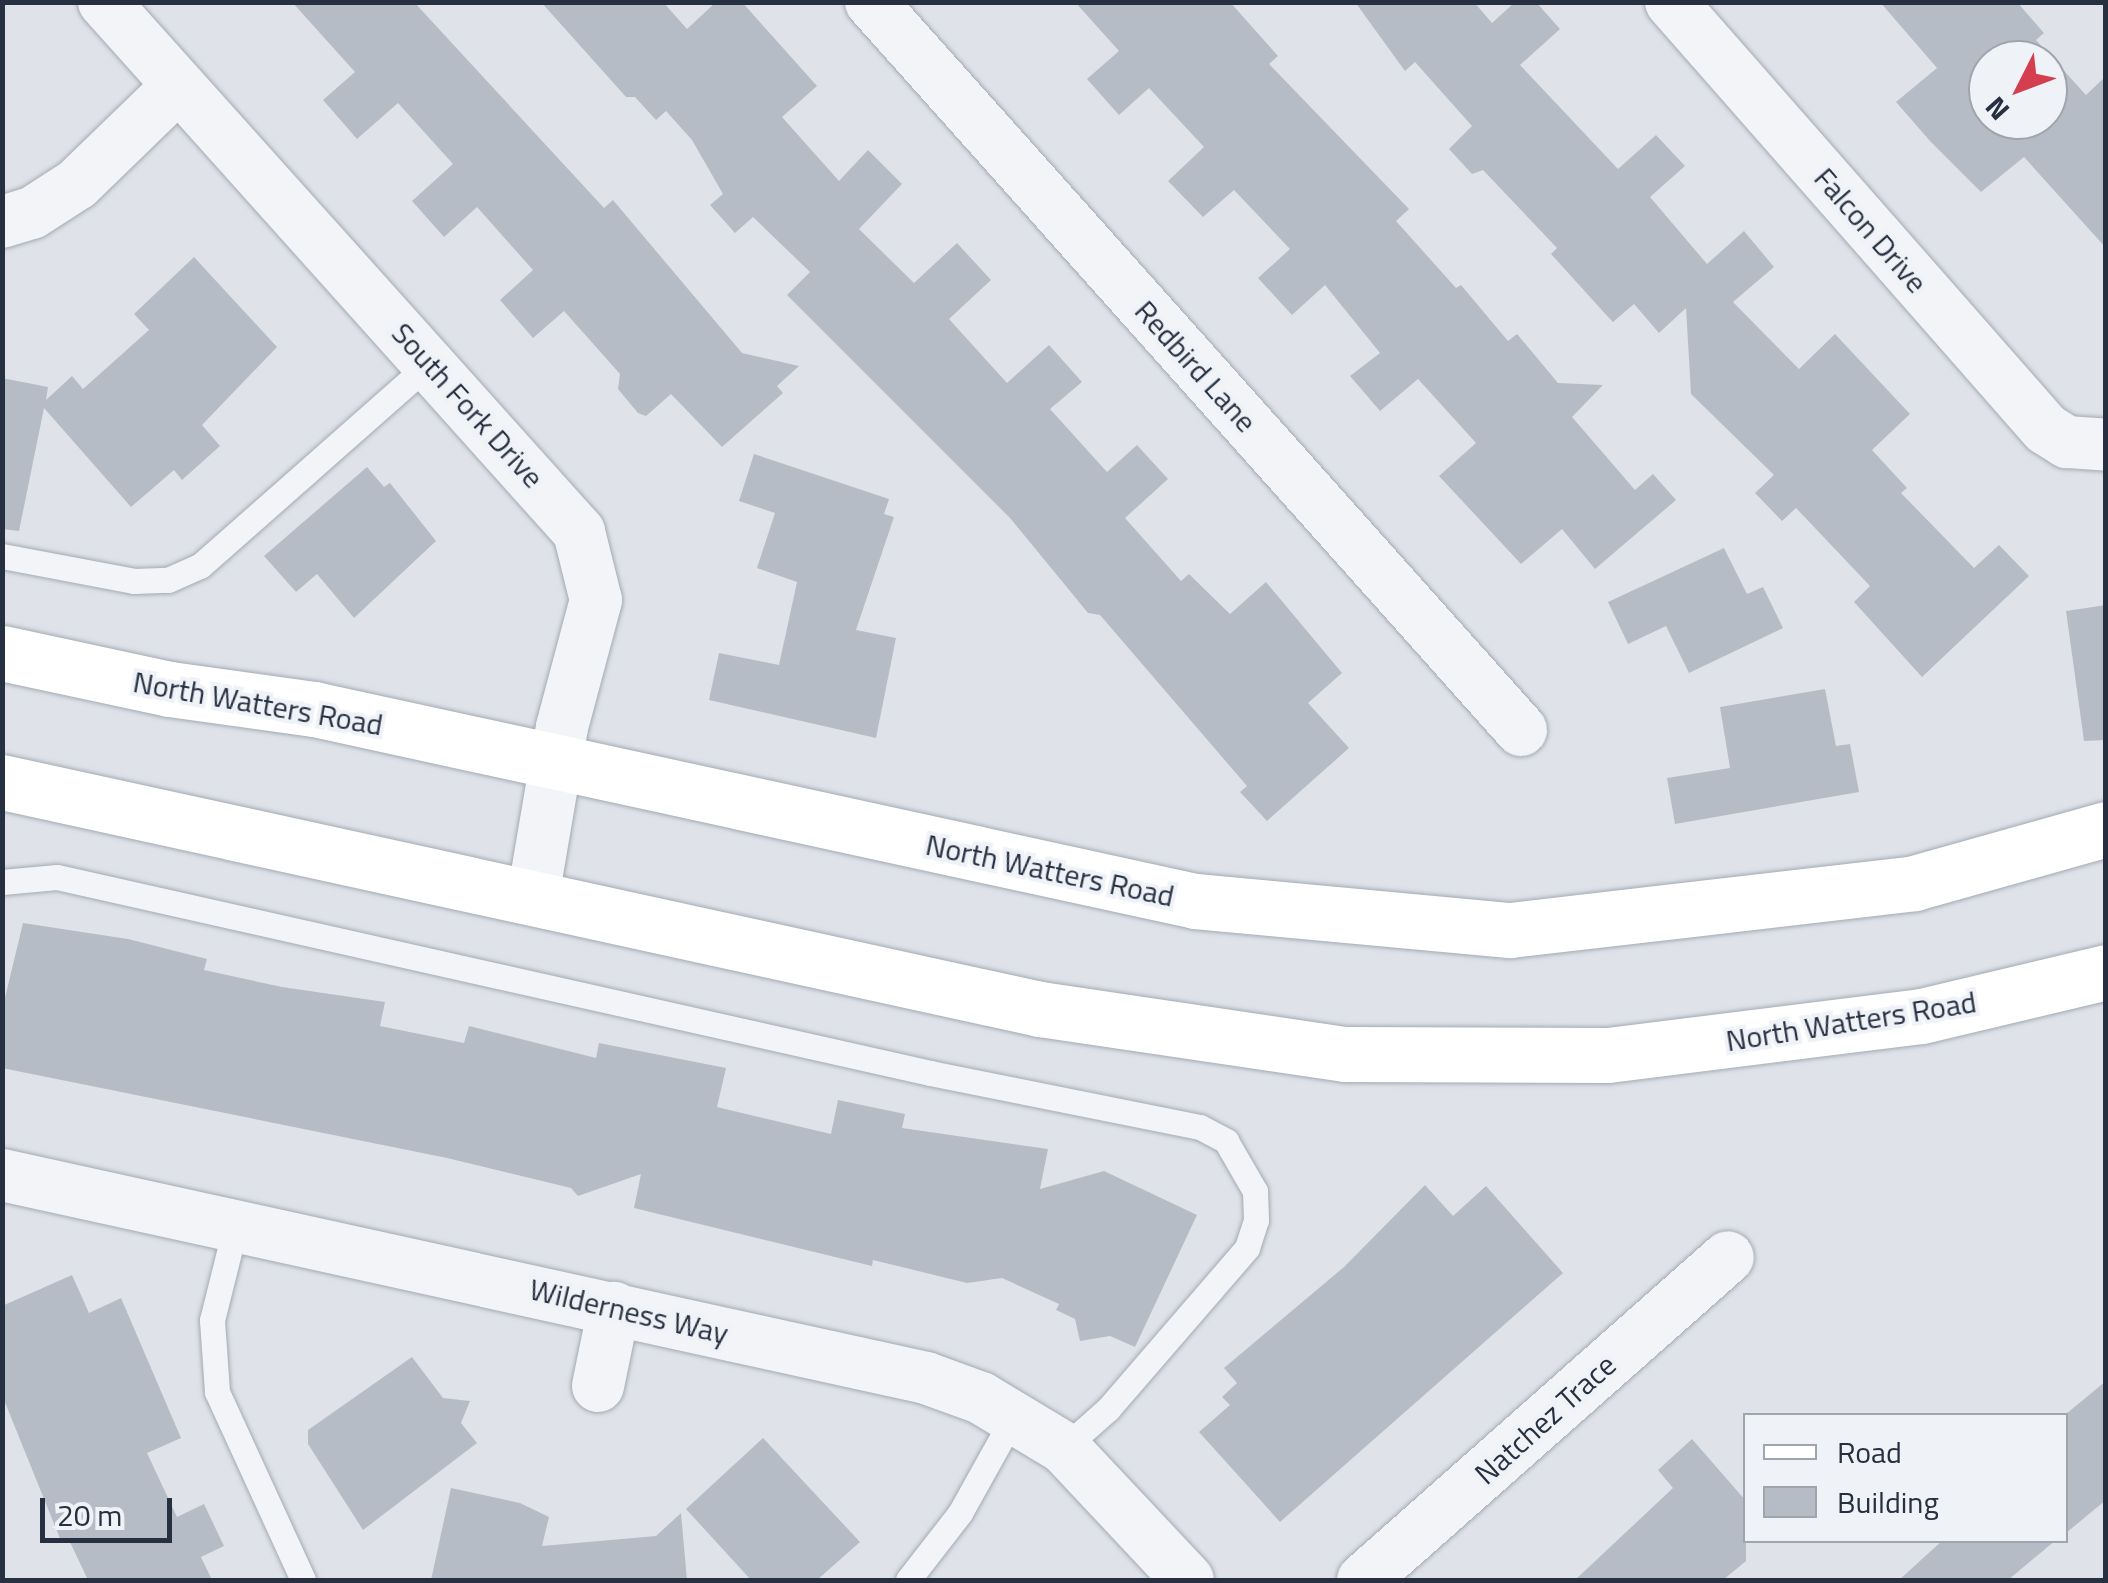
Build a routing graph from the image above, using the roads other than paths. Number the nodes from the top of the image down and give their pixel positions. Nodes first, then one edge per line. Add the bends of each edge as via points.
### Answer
1 (104, 2) edge
2 (871, 2) edge
3 (1671, 2) edge
4 (178, 86) junction
5 (2, 222) edge
6 (430, 363) junction
7 (2093, 444) edge
8 (2, 556) edge
9 (2, 653) edge
10 (1521, 730) dead end
11 (555, 764) junction
12 (2, 782) edge
13 (2106, 828) edge
14 (2, 882) edge
15 (533, 896) junction
16 (2106, 972) edge
17 (2, 1175) edge
18 (236, 1224) junction
19 (1728, 1257) dead end
20 (614, 1308) junction
21 (598, 1386) dead end
22 (1014, 1416) junction
23 (1064, 1448) junction
24 (303, 1580) edge
25 (908, 1580) edge
26 (1188, 1580) edge
27 (1362, 1580) edge

1 - 4 street, South Fork Drive
2 - 10 street, Redbird Lane
3 - 7 street, Falcon Drive via 2046,429
4 - 5 street via 77,184 32,213
4 - 6 street, South Fork Drive
6 - 8 lane via 200,566 168,580 134,582
6 - 11 street, South Fork Drive via 558,505 588,558 596,600
9 - 11 main road, North Watters Road via 170,689 314,709
11 - 13 main road, North Watters Road via 1195,901 1510,930 1914,883
11 - 15 street, South Fork Drive
12 - 15 main road, North Watters Road
14 - 23 lane via 57,877 967,1081 1200,1126 1235,1152 1254,1191 1256,1220 1247,1248 1108,1409
15 - 16 main road, North Watters Road via 1040,1009 1344,1054 1608,1055 1922,1016
17 - 18 street, Wilderness Way
18 - 20 street, Wilderness Way
18 - 24 lane via 212,1320 217,1392
19 - 27 street, Natchez Trace
20 - 21 street
20 - 22 street, Wilderness Way via 926,1378
22 - 23 street, Wilderness Way
22 - 25 lane via 960,1513
23 - 26 street, Wilderness Way

